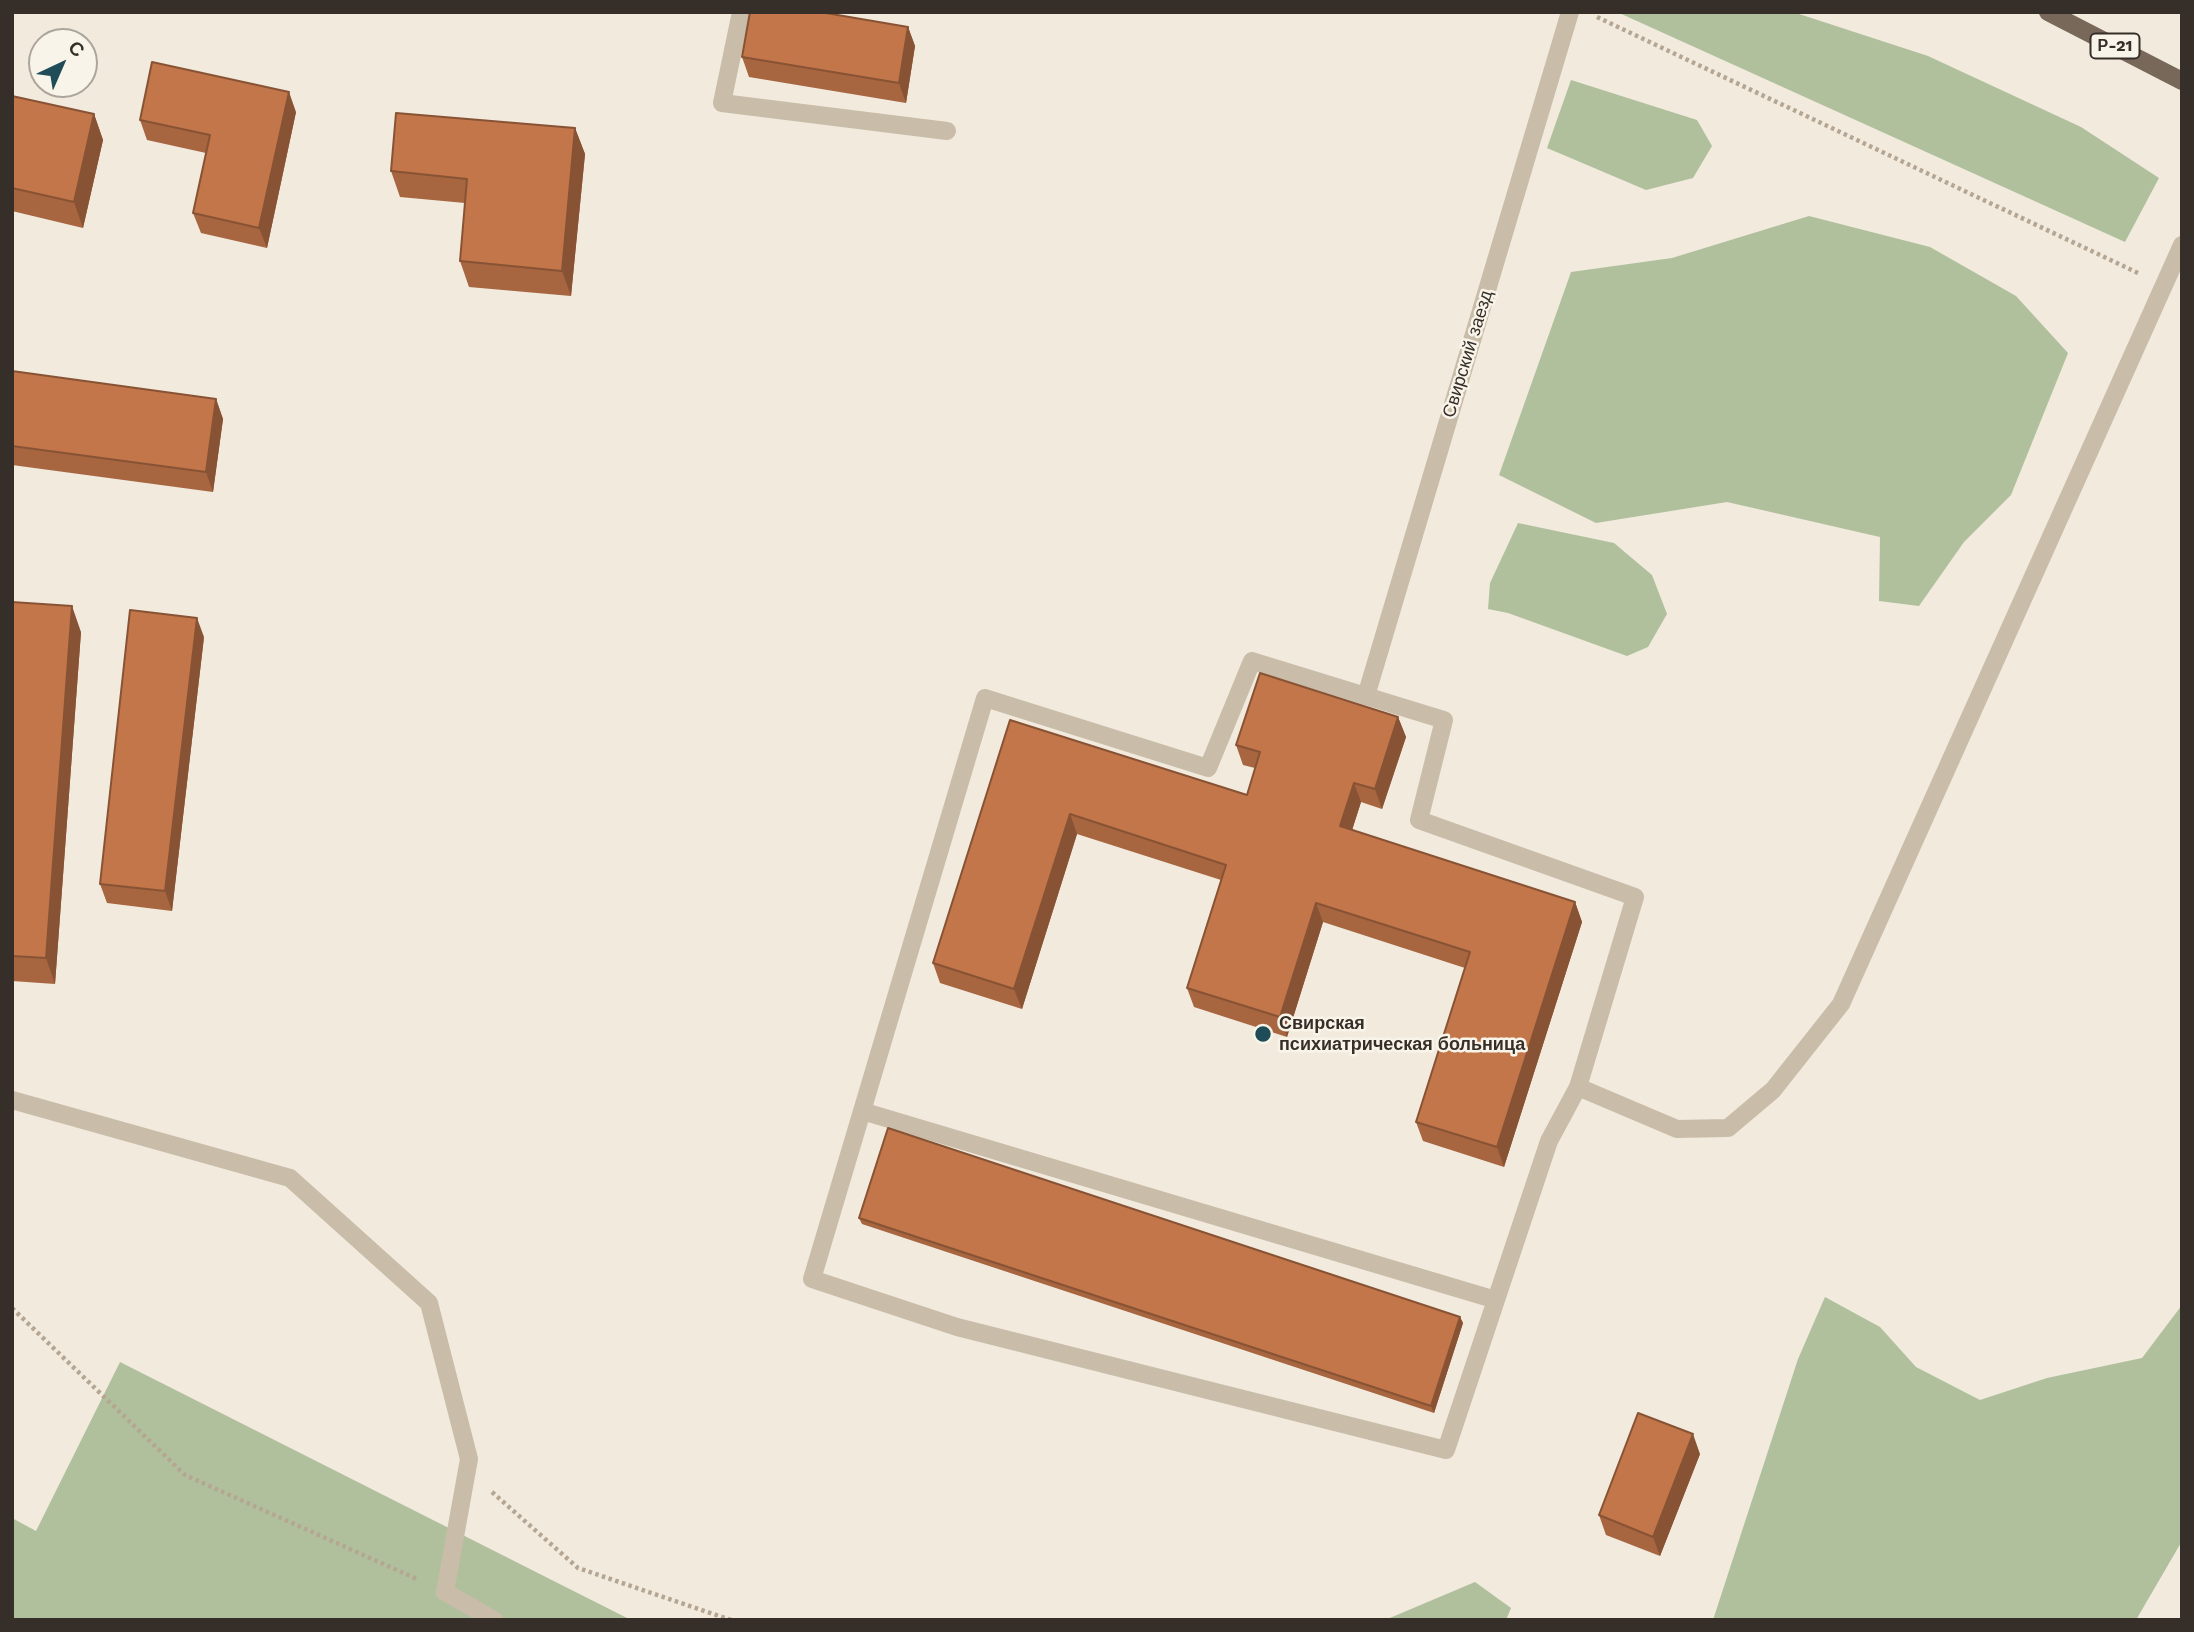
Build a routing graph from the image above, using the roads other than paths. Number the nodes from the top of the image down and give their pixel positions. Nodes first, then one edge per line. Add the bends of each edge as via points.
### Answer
1 (741, 12) edge
2 (1570, 12) edge
3 (2048, 12) edge
4 (2182, 81) edge
5 (947, 131) dead end
6 (2182, 245) edge
7 (1366, 696) junction
8 (1578, 1087) junction
9 (12, 1100) edge
10 (862, 1111) junction
11 (1496, 1300) junction
12 (494, 1620) edge

1 - 5 street via 722,103
2 - 7 street, Свирский заезд
3 - 4 main road, Р-21
6 - 8 street via 1841,1004 1773,1090 1728,1128 1677,1129
7 - 8 street via 1444,720 1419,820 1635,897
7 - 10 street via 1252,661 1208,768 985,698
8 - 11 street via 1549,1141
9 - 12 street via 290,1178 429,1303 469,1459 445,1592
10 - 11 street
10 - 11 street via 812,1279 957,1327 1446,1450

